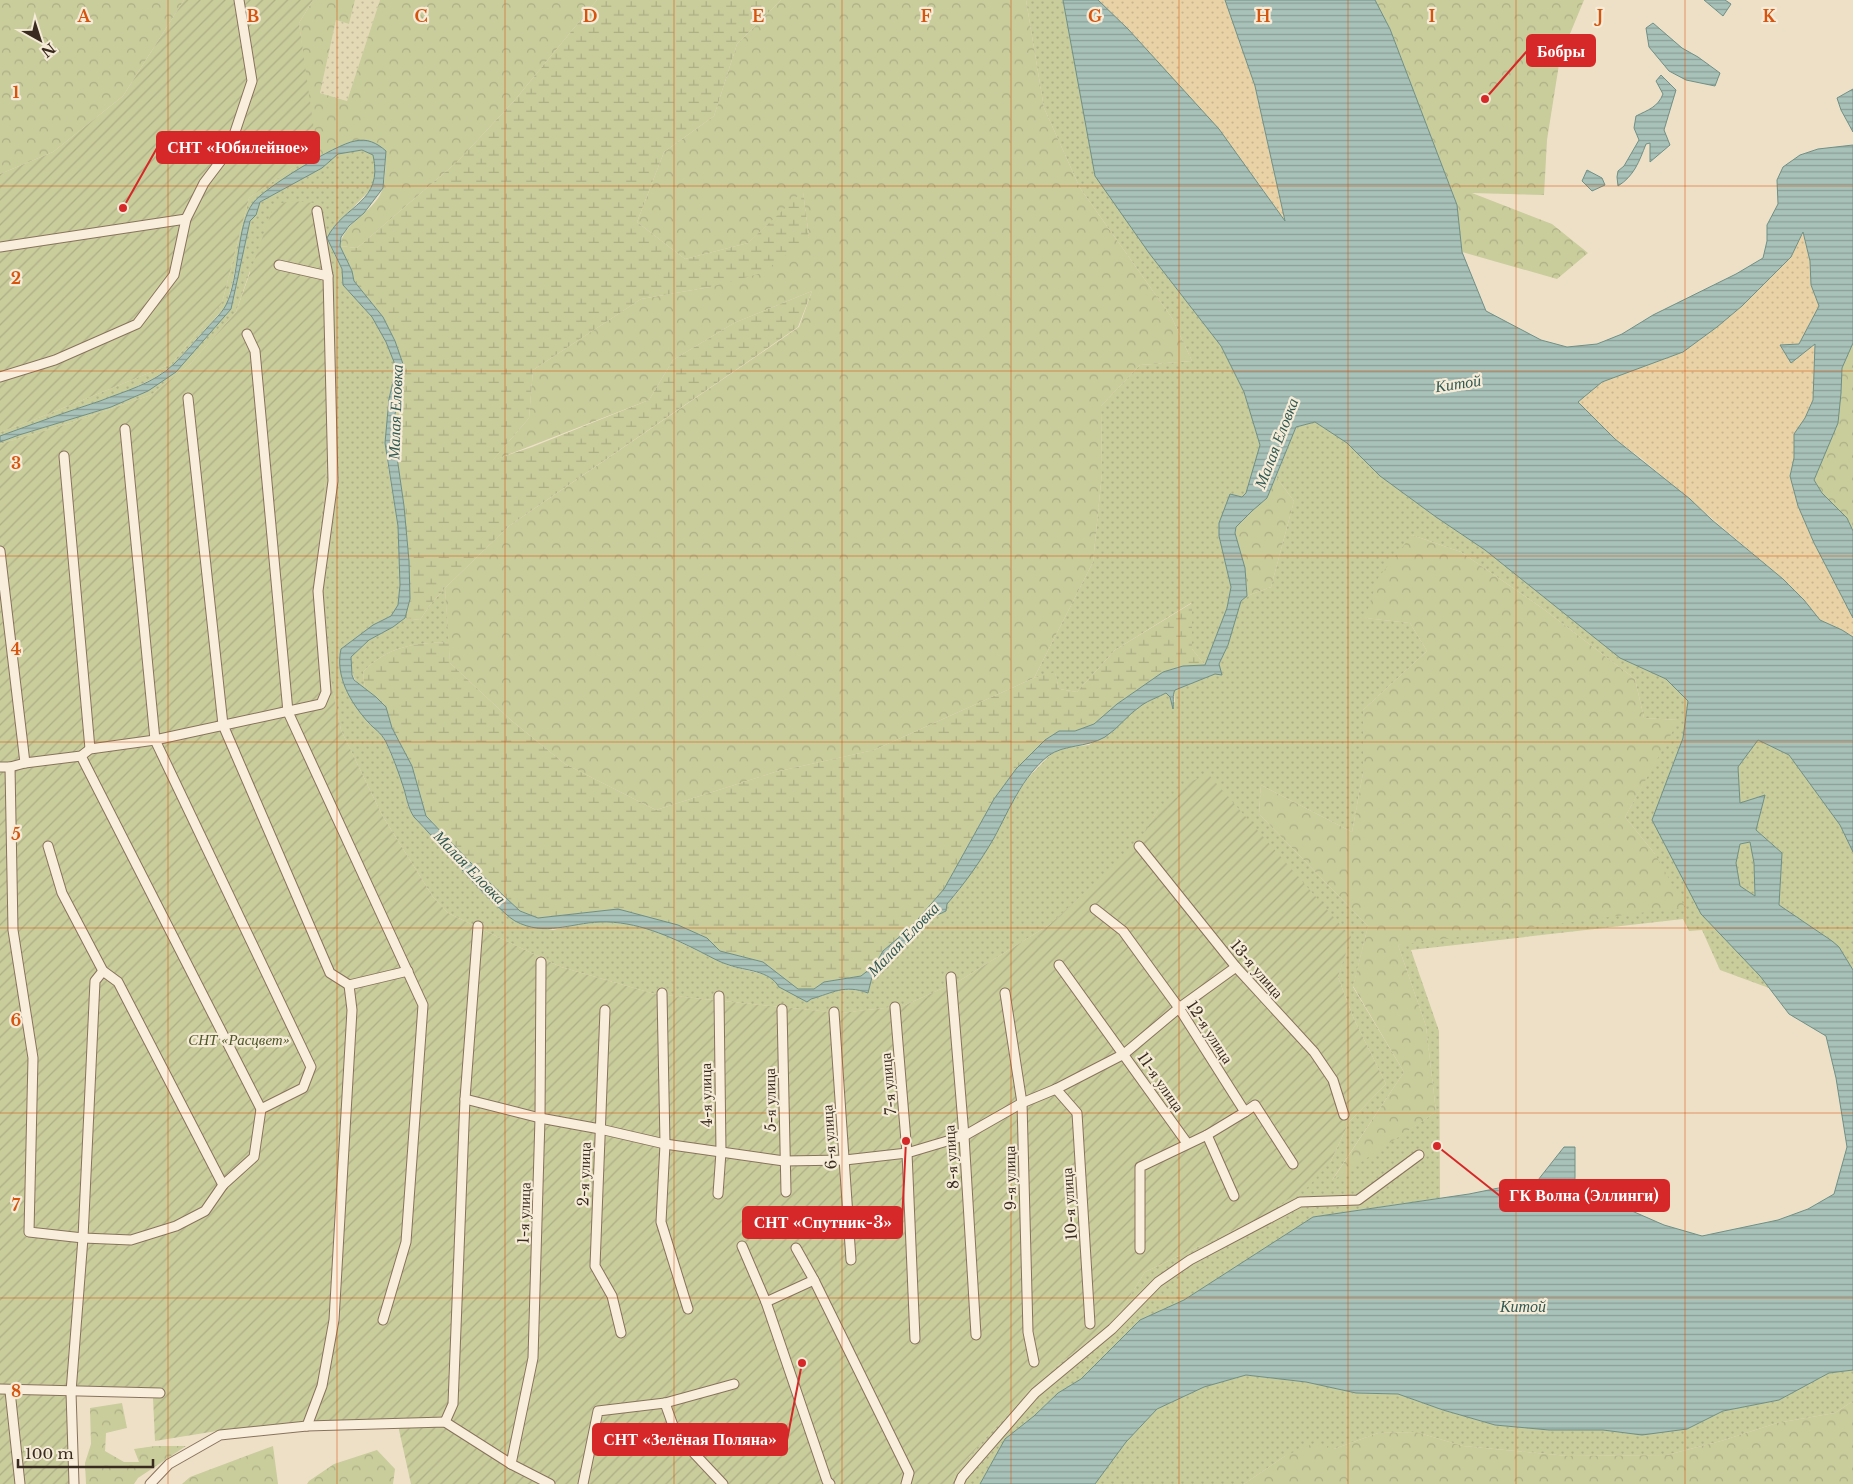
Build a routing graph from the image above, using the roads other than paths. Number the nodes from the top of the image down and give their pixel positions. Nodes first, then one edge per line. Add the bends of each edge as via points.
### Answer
1 (239, 0) edge
2 (317, 211) dead end
3 (186, 219) junction
4 (0, 247) edge
5 (279, 265) dead end
6 (328, 276) junction
7 (247, 334) dead end
8 (0, 377) edge
9 (188, 398) dead end
10 (126, 429) dead end
11 (64, 456) dead end
12 (0, 551) edge
13 (288, 712) junction
14 (222, 725) junction
15 (155, 740) junction
16 (90, 749) junction
17 (81, 756) junction
18 (25, 763) junction
19 (0, 767) edge
20 (10, 767) junction
21 (48, 846) dead end
22 (1139, 846) dead end
23 (1095, 909) dead end
24 (478, 926) dead end
25 (541, 962) dead end
26 (1059, 965) dead end
27 (1236, 967) junction
28 (103, 971) junction
29 (408, 971) junction
30 (951, 977) dead end
31 (349, 985) junction
32 (662, 993) dead end
33 (1005, 993) dead end
34 (719, 996) dead end
35 (895, 1006) dead end
36 (1179, 1008) junction
37 (782, 1009) dead end
38 (605, 1010) dead end
39 (834, 1012) dead end
40 (1124, 1054) junction
41 (1056, 1089) junction
42 (464, 1099) junction
43 (1022, 1103) junction
44 (261, 1109) junction
45 (1245, 1112) junction
46 (1344, 1115) dead end
47 (540, 1118) junction
48 (600, 1129) junction
49 (1206, 1135) junction
50 (964, 1136) junction
51 (1187, 1143) junction
52 (665, 1144) junction
53 (721, 1152) junction
54 (907, 1153) junction
55 (1419, 1155) dead end
56 (845, 1160) junction
57 (784, 1161) junction
58 (1293, 1164) dead end
59 (224, 1185) junction
60 (786, 1192) dead end
61 (718, 1194) dead end
62 (1234, 1196) dead end
63 (83, 1238) junction
64 (742, 1246) dead end
65 (796, 1248) dead end
66 (1140, 1249) dead end
67 (851, 1260) dead end
68 (814, 1280) junction
69 (766, 1302) junction
70 (688, 1309) dead end
71 (383, 1320) dead end
72 (1090, 1324) dead end
73 (621, 1333) dead end
74 (976, 1335) dead end
75 (915, 1339) dead end
76 (1034, 1362) dead end
77 (734, 1384) dead end
78 (0, 1390) edge
79 (10, 1391) junction
80 (71, 1392) junction
81 (160, 1393) dead end
82 (665, 1402) junction
83 (445, 1422) junction
84 (307, 1426) junction
85 (511, 1464) junction
86 (20, 1484) edge
87 (74, 1484) edge
88 (150, 1484) edge
89 (550, 1484) edge
90 (583, 1484) edge
91 (723, 1484) edge
92 (830, 1484) edge
93 (906, 1484) edge
94 (959, 1484) edge

1 - 3 street via 252,81 229,150 204,183
2 - 6 street
3 - 4 street
3 - 8 street via 174,275 137,324 55,360
5 - 6 street
6 - 13 street via 333,481 318,591 326,692 321,704
7 - 13 street via 255,350
9 - 14 street
10 - 15 street
11 - 16 street
12 - 18 street
13 - 14 street
13 - 29 street
14 - 15 street
14 - 31 street via 330,973
15 - 16 street
15 - 44 street via 312,1067 303,1088
16 - 17 street
17 - 18 street
17 - 44 street
18 - 20 street
19 - 20 street
20 - 63 street via 13,930 33,1058 29,1232
21 - 28 street via 62,893
22 - 27 street, 13-я улица
23 - 36 street, 12-я улица via 1123,931
24 - 42 street
25 - 47 street, 1-я улица
26 - 40 street, 11-я улица
27 - 36 street
27 - 46 street, 13-я улица via 1314,1052 1333,1080
28 - 59 street via 118,982
28 - 63 street via 95,980
29 - 31 street
29 - 71 street via 423,1005 406,1242
30 - 50 street, 8-я улица
31 - 84 street via 352,1010 334,1320 322,1386
32 - 52 street
33 - 43 street, 9-я улица
34 - 53 street, 4-я улица
35 - 54 street, 7-я улица
36 - 40 street
36 - 45 street, 12-я улица
37 - 57 street, 5-я улица
38 - 48 street, 2-я улица
39 - 56 street, 6-я улица
40 - 41 street
40 - 51 street, 11-я улица
41 - 43 street
41 - 72 street, 10-я улица via 1077,1113
42 - 47 street
42 - 83 street via 453,1404
43 - 50 street
43 - 76 street, 9-я улица via 1028,1332
44 - 59 street via 254,1157
45 - 49 street
45 - 58 street via 1255,1105
47 - 48 street
47 - 85 street, 1-я улица via 533,1358
48 - 52 street
48 - 73 street, 2-я улица via 595,1266 612,1296
49 - 51 street
49 - 62 street
50 - 54 street
50 - 74 street, 8-я улица
51 - 66 street via 1140,1167
52 - 53 street
52 - 70 street via 662,1222
53 - 57 street
53 - 61 street, 4-я улица
54 - 56 street
54 - 75 street, 7-я улица
55 - 94 street via 1358,1200 1300,1202 1190,1260 1158,1282 1112,1329 1035,1394
56 - 57 street
56 - 67 street, 6-я улица
57 - 60 street, 5-я улица
59 - 63 street via 205,1211 176,1226 131,1240
63 - 80 street
64 - 69 street
65 - 68 street
68 - 69 street
68 - 93 street via 909,1473
69 - 92 street
77 - 82 street
78 - 79 street
79 - 80 street
79 - 86 street
80 - 81 street
80 - 87 street
82 - 90 street via 598,1411
82 - 91 street via 676,1434
83 - 84 street
83 - 85 street
84 - 88 street via 220,1435 169,1464
85 - 89 street

